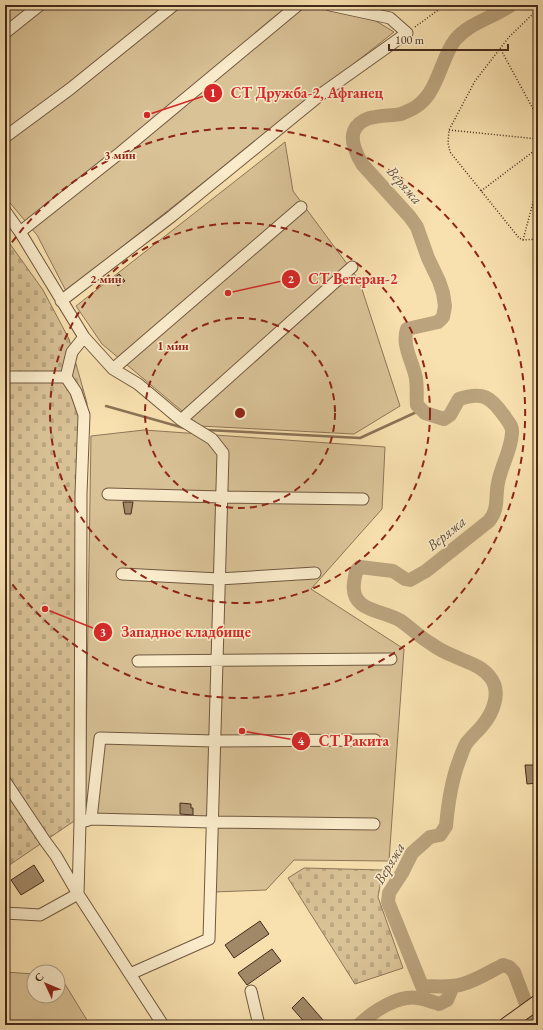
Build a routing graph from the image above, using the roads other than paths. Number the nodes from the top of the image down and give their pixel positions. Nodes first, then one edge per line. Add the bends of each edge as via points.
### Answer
1 (40, 5) edge
2 (174, 5) edge
3 (298, 5) edge
4 (330, 5) edge
5 (5, 33) edge
6 (5, 138) edge
7 (301, 206) dead end
8 (5, 211) edge
9 (20, 232) junction
10 (352, 268) dead end
11 (61, 301) junction
12 (84, 337) junction
13 (113, 369) junction
14 (5, 376) edge
15 (66, 377) junction
16 (180, 420) junction
17 (108, 494) dead end
18 (222, 497) junction
19 (363, 499) dead end
20 (315, 573) dead end
21 (122, 574) dead end
22 (219, 579) junction
23 (391, 659) dead end
24 (217, 660) junction
25 (138, 661) dead end
26 (214, 740) junction
27 (375, 740) dead end
28 (5, 781) edge
29 (86, 820) junction
30 (212, 822) junction
31 (374, 824) dead end
32 (78, 894) junction
33 (5, 913) edge
34 (130, 974) junction
35 (251, 991) dead end
36 (538, 1002) edge
37 (164, 1025) edge
38 (259, 1025) edge
39 (506, 1025) edge

1 - 5 street
2 - 6 street
3 - 9 street
4 - 11 street via 390,18 407,33 324,92 172,216
7 - 13 street
8 - 9 street
9 - 11 street
10 - 16 street
11 - 12 street
12 - 13 street
12 - 15 street via 72,352
13 - 16 street via 138,384
14 - 15 street
15 - 29 street via 76,392 84,415 81,494
16 - 18 street via 212,439 223,453
17 - 18 street
18 - 19 street
18 - 22 street
20 - 22 street
21 - 22 street
22 - 24 street
23 - 24 street
24 - 25 street
24 - 26 street
26 - 27 street
26 - 29 street via 100,738
26 - 30 street
28 - 32 street via 56,856
29 - 30 street
29 - 32 street
30 - 31 street
30 - 34 street via 210,939
32 - 33 street via 40,915
32 - 34 street
34 - 37 street
35 - 38 street
36 - 39 main road

